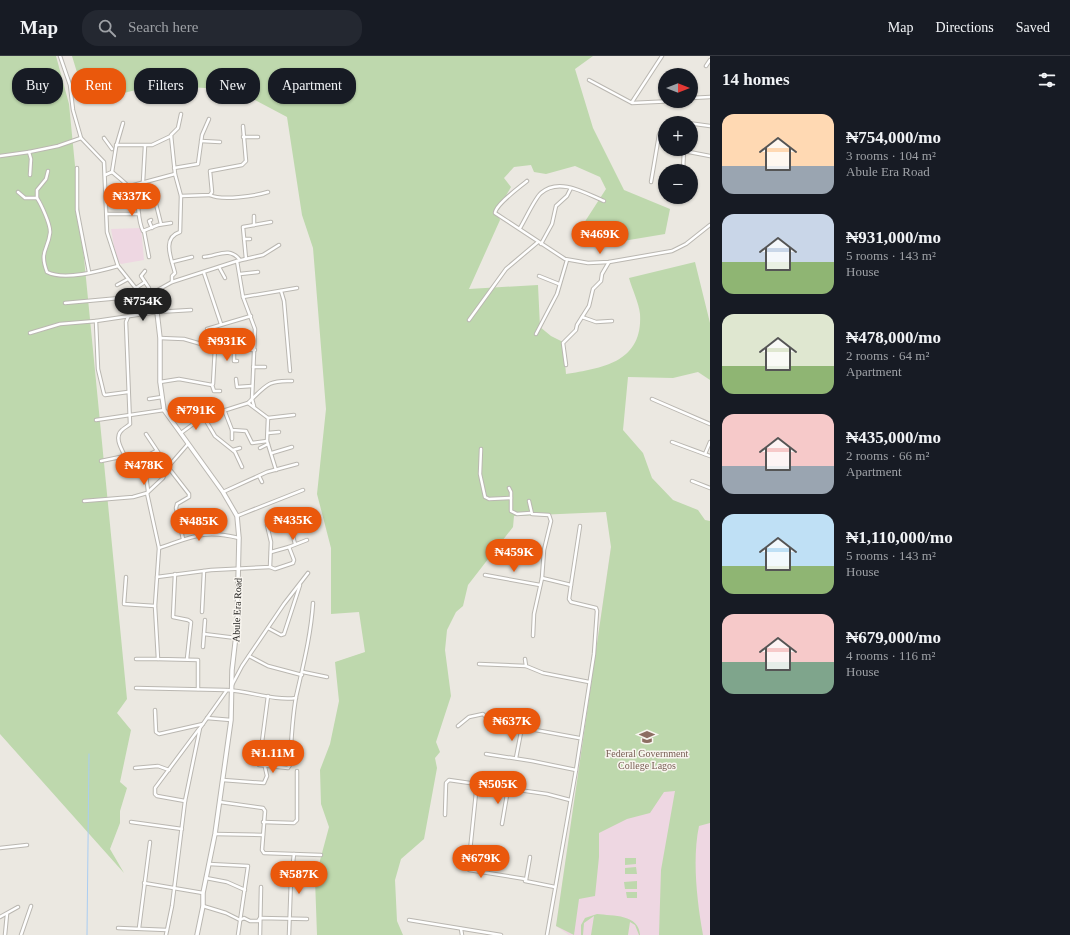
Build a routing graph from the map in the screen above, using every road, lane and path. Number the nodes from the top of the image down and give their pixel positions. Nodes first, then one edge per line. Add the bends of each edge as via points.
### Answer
1 (60, 56) edge
2 (662, 56) edge
3 (710, 60) edge
4 (706, 66) dead end
5 (589, 80) dead end
6 (710, 97) edge
7 (698, 98) edge
8 (658, 101) edge
9 (632, 102) junction
10 (181, 114) dead end
11 (209, 119) dead end
12 (123, 123) dead end
13 (698, 124) edge
14 (243, 126) dead end
15 (710, 126) edge
16 (171, 135) junction
17 (258, 136) dead end
18 (243, 137) junction
19 (81, 138) junction
20 (104, 138) dead end
21 (201, 141) junction
22 (658, 141) edge
23 (220, 142) dead end
24 (116, 146) junction
25 (145, 146) junction
26 (29, 152) junction
27 (698, 153) edge
28 (0, 156) edge
29 (710, 156) edge
30 (77, 168) dead end
31 (174, 168) junction
32 (48, 171) dead end
33 (112, 172) junction
34 (175, 174) junction
35 (30, 175) dead end
36 (105, 175) junction
37 (527, 181) dead end
38 (143, 182) junction
39 (651, 182) dead end
40 (130, 186) junction
41 (571, 188) junction
42 (18, 192) dead end
43 (268, 192) dead end
44 (210, 195) junction
45 (181, 196) junction
46 (37, 198) junction
47 (155, 200) dead end
48 (604, 200) dead end
49 (107, 214) junction
50 (139, 214) junction
51 (254, 216) dead end
52 (151, 220) dead end
53 (271, 222) dead end
54 (171, 223) dead end
55 (161, 224) junction
56 (254, 225) junction
57 (710, 225) edge
58 (243, 227) junction
59 (152, 228) junction
60 (238, 228) dead end
61 (520, 228) junction
62 (144, 231) junction
63 (244, 239) junction
64 (250, 239) dead end
65 (540, 242) junction
66 (280, 245) dead end
67 (192, 256) dead end
68 (149, 257) dead end
69 (204, 257) dead end
70 (246, 258) junction
71 (238, 260) junction
72 (567, 260) junction
73 (172, 262) junction
74 (609, 262) junction
75 (118, 266) junction
76 (219, 267) junction
77 (145, 271) dead end
78 (89, 272) junction
79 (204, 272) junction
80 (258, 272) dead end
81 (240, 274) junction
82 (539, 276) dead end
83 (225, 278) dead end
84 (128, 279) junction
85 (145, 282) junction
86 (172, 282) junction
87 (559, 284) junction
88 (117, 285) dead end
89 (136, 288) junction
90 (149, 288) dead end
91 (297, 288) dead end
92 (281, 291) junction
93 (142, 296) junction
94 (243, 297) junction
95 (146, 298) junction
96 (151, 298) junction
97 (65, 303) dead end
98 (153, 306) junction
99 (191, 310) dead end
100 (157, 312) junction
101 (251, 316) junction
102 (128, 317) junction
103 (121, 318) junction
104 (582, 318) junction
105 (469, 320) dead end
106 (96, 321) junction
107 (612, 321) dead end
108 (126, 322) junction
109 (221, 324) junction
110 (207, 329) dead end
111 (30, 333) dead end
112 (536, 334) dead end
113 (160, 338) junction
114 (215, 348) junction
115 (234, 349) junction
116 (255, 350) junction
117 (238, 361) dead end
118 (566, 365) dead end
119 (253, 367) junction
120 (265, 367) dead end
121 (290, 371) dead end
122 (236, 379) dead end
123 (160, 382) junction
124 (292, 382) dead end
125 (212, 385) junction
126 (252, 386) junction
127 (220, 391) dead end
128 (128, 392) junction
129 (162, 397) junction
130 (149, 399) dead end
131 (252, 399) junction
132 (652, 399) dead end
133 (248, 404) junction
134 (254, 406) junction
135 (164, 410) junction
136 (224, 412) junction
137 (129, 415) junction
138 (294, 415) dead end
139 (206, 417) junction
140 (268, 418) junction
141 (96, 420) dead end
142 (710, 424) edge
143 (232, 430) junction
144 (279, 432) dead end
145 (180, 433) junction
146 (268, 433) junction
147 (146, 434) dead end
148 (232, 439) dead end
149 (672, 442) dead end
150 (710, 442) edge
151 (268, 443) junction
152 (188, 444) junction
153 (292, 447) dead end
154 (240, 448) dead end
155 (260, 448) dead end
156 (482, 449) dead end
157 (233, 450) junction
158 (156, 451) junction
159 (272, 453) junction
160 (705, 454) junction
161 (125, 456) junction
162 (710, 456) edge
163 (101, 461) dead end
164 (164, 461) junction
165 (297, 464) dead end
166 (154, 467) dead end
167 (168, 467) junction
168 (242, 467) dead end
169 (145, 468) dead end
170 (276, 470) junction
171 (259, 476) junction
172 (692, 481) dead end
173 (262, 482) dead end
174 (509, 488) dead end
175 (710, 488) edge
176 (303, 490) dead end
177 (148, 492) junction
178 (223, 492) junction
179 (511, 498) junction
180 (84, 501) dead end
181 (529, 501) dead end
182 (531, 513) junction
183 (237, 516) junction
184 (288, 517) dead end
185 (267, 525) dead end
186 (580, 526) dead end
187 (239, 538) junction
188 (183, 539) junction
189 (307, 540) dead end
190 (295, 544) junction
191 (289, 547) junction
192 (159, 548) junction
193 (271, 552) junction
194 (270, 567) junction
195 (238, 568) junction
196 (204, 570) junction
197 (308, 573) dead end
198 (175, 574) junction
199 (485, 576) dead end
200 (126, 577) dead end
201 (157, 577) junction
202 (542, 578) junction
203 (300, 584) junction
204 (571, 585) junction
205 (540, 586) junction
206 (313, 603) dead end
207 (155, 606) junction
208 (202, 612) dead end
209 (206, 620) dead end
210 (268, 628) junction
211 (204, 634) junction
212 (533, 636) dead end
213 (237, 638) junction
214 (203, 647) dead end
215 (249, 656) junction
216 (158, 659) junction
217 (188, 659) junction
218 (525, 659) dead end
219 (136, 660) dead end
220 (479, 664) dead end
221 (526, 666) junction
222 (302, 674) junction
223 (327, 677) dead end
224 (589, 682) junction
225 (232, 685) junction
226 (136, 688) dead end
227 (198, 689) junction
228 (227, 690) junction
229 (232, 690) junction
230 (268, 696) junction
231 (296, 698) junction
232 (155, 710) dead end
233 (207, 718) junction
234 (231, 720) junction
235 (203, 724) junction
236 (458, 726) dead end
237 (522, 727) junction
238 (200, 728) junction
239 (579, 738) junction
240 (486, 754) dead end
241 (516, 758) junction
242 (265, 767) junction
243 (135, 768) dead end
244 (169, 770) junction
245 (297, 770) dead end
246 (576, 770) junction
247 (223, 780) junction
248 (477, 783) junction
249 (508, 788) junction
250 (570, 800) junction
251 (185, 801) junction
252 (220, 802) junction
253 (445, 815) dead end
254 (131, 822) dead end
255 (263, 822) junction
256 (502, 824) dead end
257 (182, 829) junction
258 (215, 834) junction
259 (263, 835) junction
260 (150, 842) dead end
261 (27, 845) dead end
262 (0, 848) edge
263 (294, 854) junction
264 (321, 855) dead end
265 (530, 857) dead end
266 (209, 864) junction
267 (206, 878) junction
268 (526, 881) junction
269 (144, 883) junction
270 (555, 886) junction
271 (261, 887) dead end
272 (173, 888) junction
273 (246, 890) junction
274 (203, 893) junction
275 (31, 906) dead end
276 (203, 906) junction
277 (18, 907) dead end
278 (7, 914) junction
279 (0, 917) edge
280 (260, 918) junction
281 (290, 919) junction
282 (308, 919) dead end
283 (240, 920) junction
284 (409, 920) dead end
285 (118, 928) dead end
286 (139, 928) junction
287 (460, 929) junction
288 (167, 930) junction
289 (5, 935) edge
290 (22, 935) edge
291 (166, 935) edge
292 (197, 935) edge
293 (238, 935) edge
294 (260, 935) edge
295 (289, 935) edge
296 (462, 935) edge
297 (501, 935) edge
298 (547, 935) edge

1 - 19 street, Abule Era Road via 70,85 73,110
2 - 9 street
3 - 4 street
5 - 9 street
6 - 7 street
8 - 9 street
10 - 16 street via 178,128
11 - 21 street
12 - 24 street
13 - 15 street
14 - 18 street
16 - 25 street via 157,144
16 - 31 street
17 - 18 street
18 - 44 street via 246,161 240,166 210,170
19 - 26 street
19 - 36 street, Abule Era Road via 104,162
20 - 24 street via 110,150
21 - 23 street
21 - 31 street via 198,164
22 - 39 street
24 - 25 street
24 - 33 street
25 - 38 street
26 - 28 street
26 - 35 street
27 - 29 street
30 - 78 street via 76,198
31 - 34 street
32 - 46 street via 46,179 37,190
33 - 36 street
33 - 40 street
34 - 38 street
34 - 45 street
36 - 49 street, Abule Era Road
37 - 61 street via 510,194 495,211
38 - 40 street
40 - 50 street via 136,196
41 - 48 street
41 - 61 street via 561,186 542,192
41 - 65 street via 567,196 556,206 552,224
42 - 46 street via 25,198
43 - 44 street via 246,197 219,198
44 - 45 street
45 - 73 street via 180,232 176,233 168,249
46 - 78 street via 51,231 43,251 47,272 59,275
47 - 55 street
49 - 50 street
49 - 75 street, Abule Era Road via 107,232
50 - 62 street
51 - 56 street
52 - 59 street
53 - 56 street
54 - 55 street
55 - 59 street
56 - 58 street
57 - 74 street via 686,244 672,251
58 - 60 street
58 - 63 street
59 - 62 street
61 - 65 street
62 - 68 street
63 - 64 street
63 - 70 street
65 - 72 street
65 - 105 street via 506,269
66 - 70 street via 263,255
67 - 73 street
69 - 71 street via 228,252 236,255
70 - 71 street
71 - 76 street
71 - 81 street
72 - 74 street
72 - 87 street
73 - 86 street via 175,273
74 - 104 street via 601,281 593,289 589,306
75 - 78 street
75 - 84 street, Abule Era Road
76 - 79 street
76 - 83 street
77 - 85 street via 141,276
79 - 86 street
79 - 109 street
80 - 81 street
81 - 94 street
82 - 87 street
84 - 88 street
84 - 89 street, Abule Era Road
85 - 89 street
85 - 90 street
86 - 96 street via 156,291
87 - 112 street via 557,294
89 - 93 street, Abule Era Road
91 - 92 street
92 - 94 street
92 - 121 street
93 - 95 street, Abule Era Road
93 - 97 street
94 - 101 street
95 - 96 street, Abule Era Road
95 - 98 street, Abule Era Road via 146,306
96 - 98 street, Abule Era Road
98 - 100 street, Abule Era Road
99 - 100 street
100 - 102 street
100 - 113 street, Abule Era Road
101 - 109 street
101 - 116 street via 255,330
102 - 103 street
102 - 108 street
103 - 106 street
103 - 108 street
104 - 107 street via 596,322
104 - 118 street via 574,332 563,343
106 - 111 street via 60,324
106 - 128 street via 98,369 104,394
108 - 128 street
109 - 110 street via 219,327
113 - 114 street via 184,339
113 - 123 street, Abule Era Road
114 - 115 street
114 - 125 street
115 - 116 street
115 - 117 street via 234,361
116 - 119 street
119 - 120 street
119 - 126 street
122 - 126 street via 237,387
123 - 125 street via 179,379
123 - 129 street, Abule Era Road
124 - 131 street via 272,382
125 - 127 street via 214,391
126 - 131 street
128 - 137 street
129 - 130 street
129 - 135 street, Abule Era Road
131 - 133 street
131 - 134 street
132 - 142 street
133 - 134 street
133 - 136 street
134 - 140 street
135 - 137 street
135 - 145 street, Abule Era Road
136 - 139 street
136 - 143 street
137 - 141 street
137 - 161 street via 130,425 118,435
138 - 140 street
139 - 145 street via 200,418
139 - 157 street via 215,436
140 - 146 street
143 - 148 street
143 - 151 street via 246,431 252,443
144 - 146 street
145 - 152 street, Abule Era Road
146 - 151 street
147 - 158 street
149 - 160 street
150 - 160 street
151 - 155 street
151 - 159 street
152 - 167 street
152 - 178 street, Abule Era Road
153 - 159 street
154 - 157 street
156 - 179 street via 480,474 485,497
157 - 168 street via 240,458
158 - 161 street via 135,462
158 - 164 street
159 - 170 street
160 - 162 street
161 - 163 street
164 - 166 street
164 - 167 street
165 - 170 street
167 - 177 street via 163,478
167 - 188 street via 189,494 189,497 177,504 176,508
169 - 177 street
170 - 171 street
171 - 173 street
171 - 178 street
172 - 175 street
174 - 179 street
176 - 183 street
177 - 180 street via 133,497
177 - 192 street
178 - 183 street, Abule Era Road
179 - 182 street via 512,512
181 - 182 street
182 - 202 street via 548,515 551,521 544,550
183 - 187 street, Abule Era Road
184 - 190 street
185 - 193 street
186 - 204 street
187 - 188 street via 207,533
187 - 195 street, Abule Era Road
188 - 192 street
189 - 190 street
190 - 191 street
191 - 193 street
191 - 194 street via 294,562 275,569
192 - 201 street
193 - 194 street
194 - 195 street
195 - 196 street
195 - 213 street, Abule Era Road
196 - 198 street
196 - 208 street
197 - 203 street
198 - 201 street via 164,578
198 - 217 street via 173,617 191,622
199 - 205 street
200 - 207 street via 124,604
201 - 207 street
202 - 204 street
202 - 205 street
203 - 210 street
203 - 210 street via 284,634
204 - 224 street via 571,602 596,608 594,654
205 - 212 street via 534,614
206 - 222 street
207 - 216 street
209 - 211 street
210 - 215 street
211 - 213 street
211 - 214 street
213 - 225 street, Abule Era Road
215 - 222 street via 268,666
215 - 225 street
216 - 217 street
216 - 219 street
217 - 227 street via 198,660
218 - 221 street
220 - 221 street
221 - 224 street via 543,673
222 - 223 street
222 - 231 street
224 - 239 street
225 - 229 street, Abule Era Road
226 - 227 street
227 - 228 street
228 - 229 street
228 - 233 street
229 - 230 street
229 - 234 street, Abule Era Road
230 - 231 street
230 - 242 street via 259,763 259,766
231 - 242 street via 290,765 288,768
232 - 235 street via 156,732 159,734
233 - 234 street
233 - 235 street
234 - 247 street, Abule Era Road
235 - 238 street
236 - 237 street via 469,717 483,714 492,717 492,722
237 - 239 street
237 - 241 street
238 - 244 street
238 - 251 street
239 - 246 street
240 - 241 street
241 - 246 street
242 - 247 street via 267,776 264,783
243 - 244 street via 158,766
244 - 251 street via 155,788 155,794
245 - 255 street via 296,822
246 - 250 street
247 - 252 street, Abule Era Road
248 - 249 street
248 - 253 street via 446,782
248 - 268 street via 470,851 465,861 467,868
249 - 250 street
249 - 256 street
250 - 270 street
251 - 257 street
252 - 255 street via 263,808
252 - 258 street, Abule Era Road
254 - 257 street
255 - 259 street
257 - 272 street
258 - 259 street
258 - 266 street, Abule Era Road
259 - 263 street via 264,853
260 - 269 street
261 - 262 street
263 - 264 street
263 - 281 street
265 - 268 street
266 - 267 street, Abule Era Road
266 - 273 street via 248,865
267 - 273 street via 227,882
267 - 274 street, Abule Era Road
268 - 270 street
269 - 272 street
269 - 286 street
270 - 298 street
271 - 280 street
272 - 274 street
272 - 288 street
273 - 283 street
274 - 276 street, Abule Era Road
275 - 290 street
276 - 283 street
276 - 292 street, Abule Era Road
277 - 278 street
278 - 279 street
278 - 289 street
280 - 281 street
280 - 283 street via 254,922 244,918
280 - 294 street
281 - 282 street
281 - 295 street
283 - 293 street
284 - 287 street
285 - 286 street
286 - 288 street
287 - 296 street
287 - 297 street
288 - 291 street

